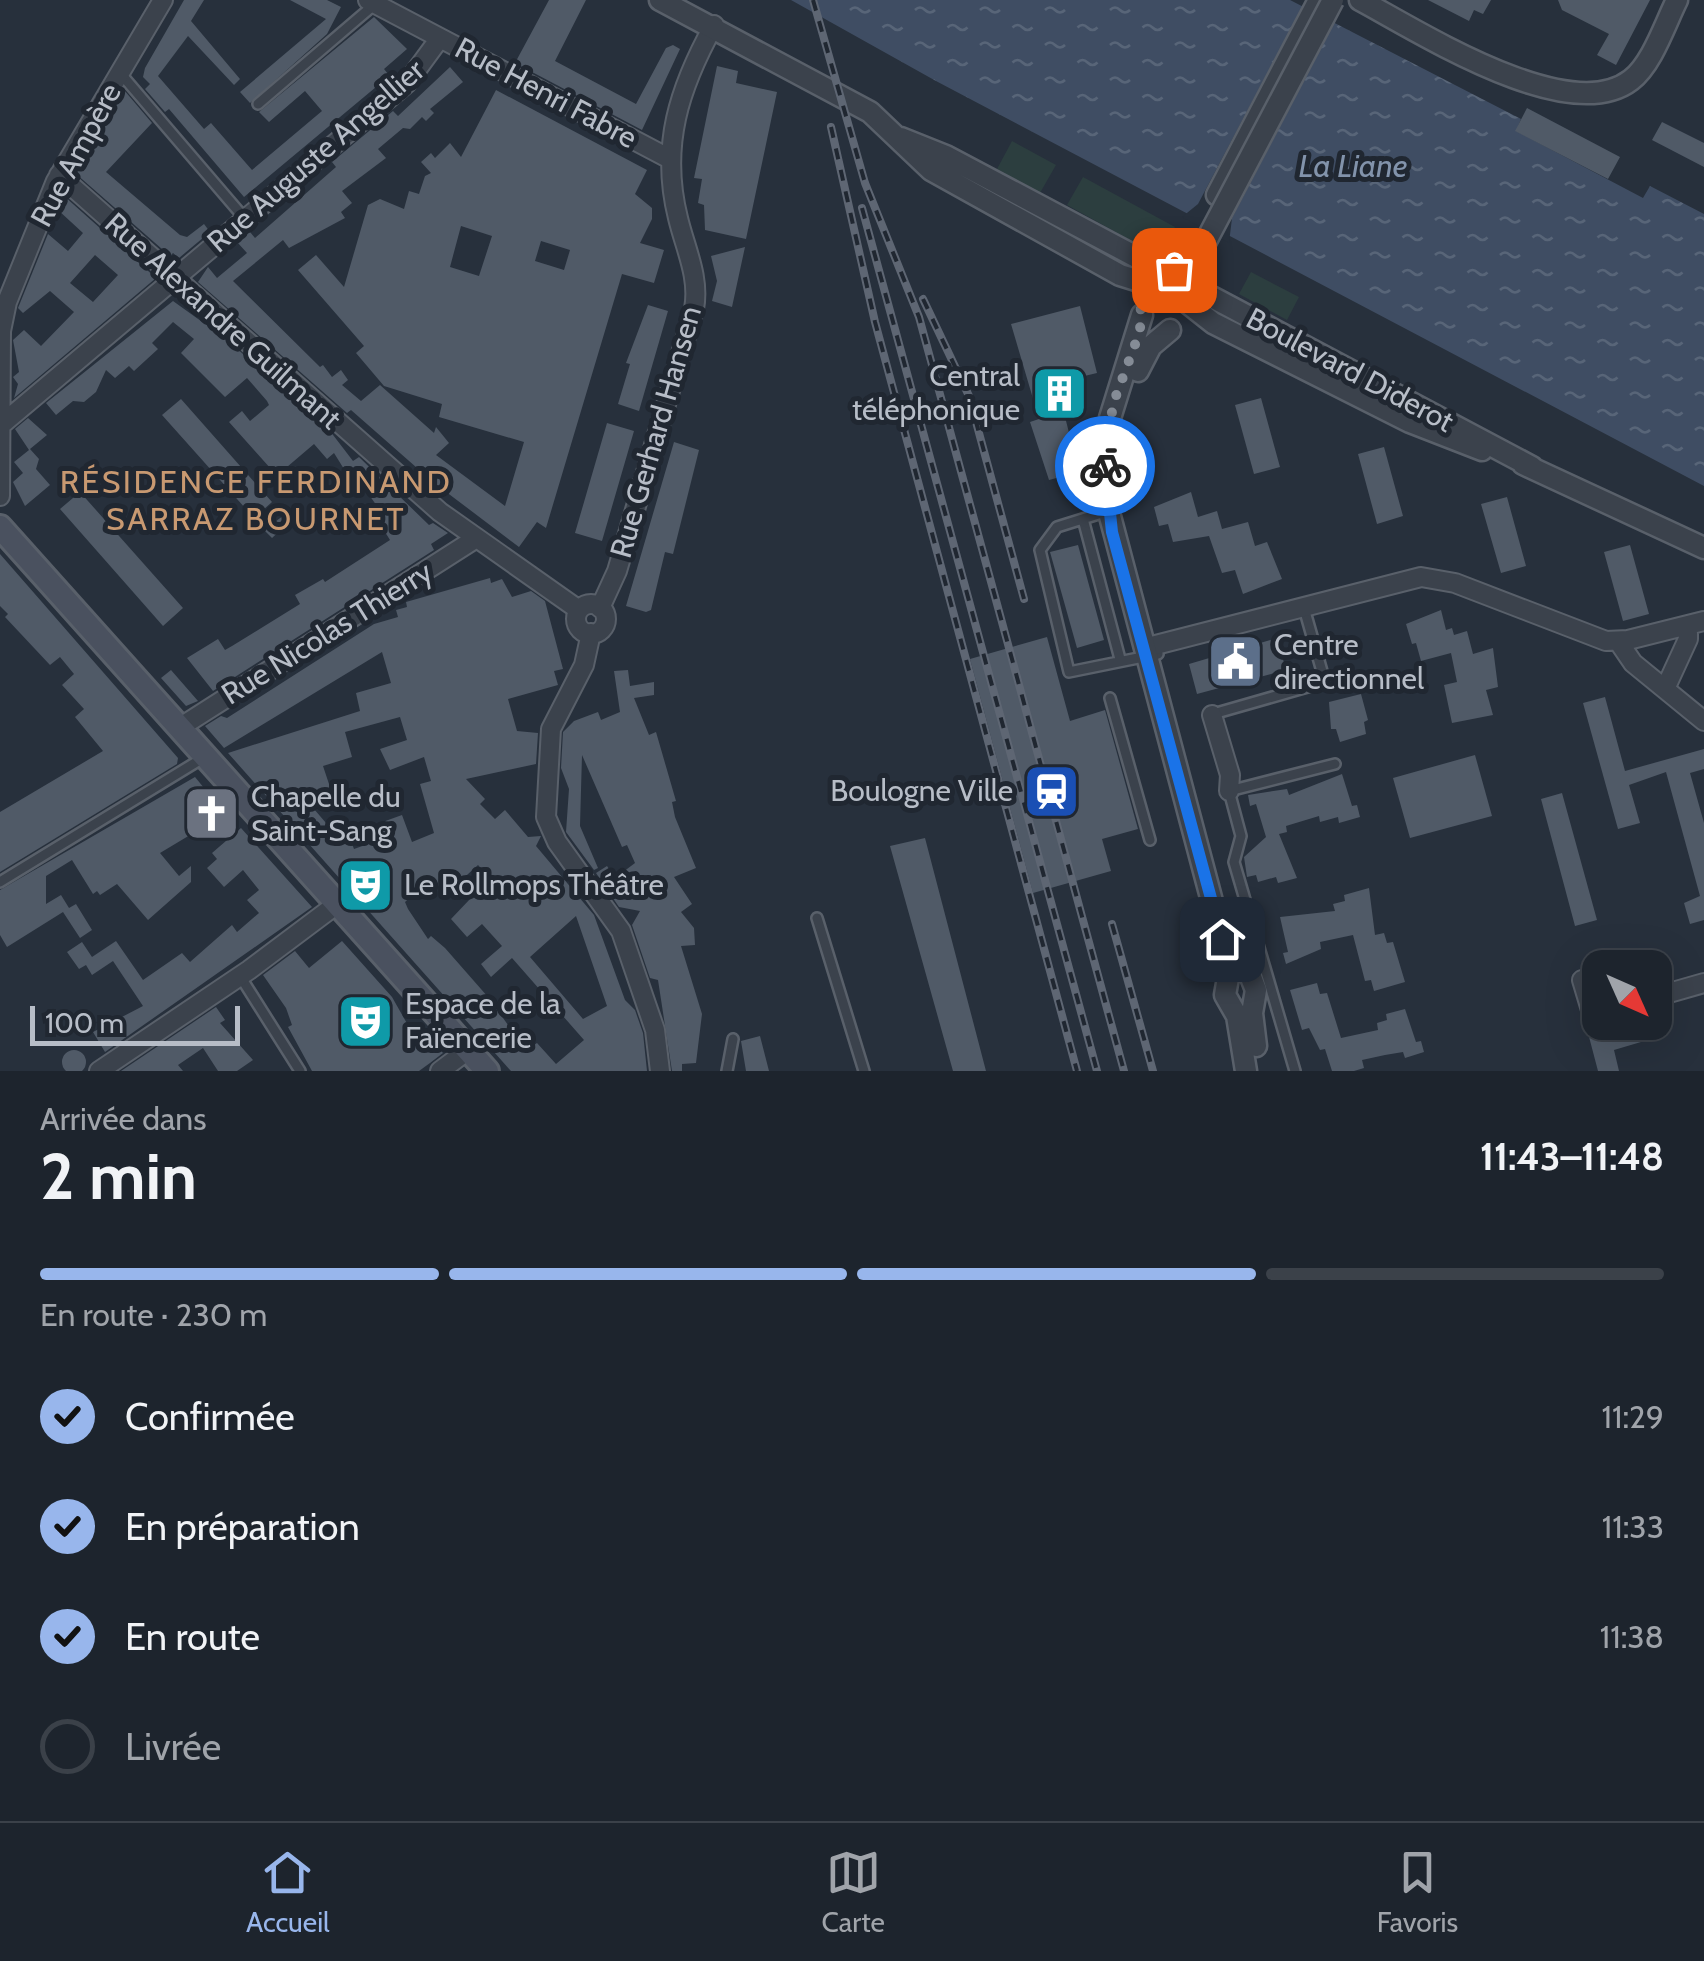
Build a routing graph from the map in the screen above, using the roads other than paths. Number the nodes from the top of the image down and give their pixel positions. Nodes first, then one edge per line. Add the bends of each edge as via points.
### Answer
1 (163, 0) edge
2 (660, 0) edge
3 (1320, 0) edge
4 (1333, 0) edge
5 (1360, 0) edge
6 (1677, 0) edge
7 (372, 2) edge
8 (714, 25) junction
9 (440, 38) junction
10 (120, 72) junction
11 (258, 104) dead end
12 (901, 138) junction
13 (670, 159) junction
14 (59, 174) junction
15 (246, 220) junction
16 (1104, 266) junction
17 (176, 278) junction
18 (1154, 284) junction
19 (1188, 299) junction
20 (1141, 310) junction
21 (2, 315) edge
22 (1174, 328) junction
23 (1228, 330) junction
24 (2, 424) edge
25 (1532, 467) junction
26 (0, 496) edge
27 (1108, 511) junction
28 (1083, 519) junction
29 (0, 527) edge
30 (475, 538) junction
31 (1704, 548) edge
32 (1304, 605) junction
33 (600, 608) junction
34 (580, 610) junction
35 (1696, 623) edge
36 (590, 634) junction
37 (1618, 641) junction
38 (1151, 651) junction
39 (1120, 659) junction
40 (1665, 689) junction
41 (1110, 698) dead end
42 (1212, 715) joint
43 (1704, 721) edge
44 (179, 728) junction
45 (205, 757) junction
46 (1335, 764) dead end
47 (1228, 791) junction
48 (1150, 840) dead end
49 (0, 882) edge
50 (336, 904) junction
51 (816, 918) dead end
52 (240, 976) junction
53 (1704, 984) edge
54 (1252, 989) junction
55 (1672, 992) edge
56 (733, 1038) dead end
57 (468, 1050) junction
58 (98, 1071) edge
59 (300, 1071) edge
60 (440, 1071) edge
61 (486, 1071) edge
62 (660, 1071) edge
63 (728, 1071) edge
64 (864, 1071) edge
65 (1246, 1071) edge
66 (1259, 1071) edge
67 (1295, 1071) edge

1 - 10 street, Rue Ampère
2 - 8 street, Boulevard Diderot
3 - 18 street, bridge via 1181,261
4 - 19 street, bridge via 1195,262
5 - 6 street via 1497,70 1594,94 1637,74
7 - 9 street, Rue Henri Fabre
7 - 11 lane
8 - 12 street, Boulevard Diderot via 870,112
8 - 13 street, Rue Gerhard Hansen via 676,106
9 - 13 street, Rue Henri Fabre
9 - 15 street, Rue Auguste Angellier via 414,77
10 - 14 street, Rue Ampère
10 - 15 lane
12 - 16 street, Boulevard Diderot via 931,170
12 - 25 street, Boulevard Diderot
13 - 33 street, Rue Gerhard Hansen via 695,301 617,571
14 - 17 street, Rue Alexandre Guilmant
14 - 21 street, Rue Ampère
15 - 17 street, Rue Auguste Angellier
16 - 18 street, Boulevard Diderot
16 - 20 street, Boulevard Diderot
17 - 24 street, Rue Auguste Angellier
17 - 30 street, Rue Alexandre Guilmant
18 - 19 street, bridge via 1174,283
18 - 20 street
19 - 22 street
19 - 23 street, Boulevard Diderot
20 - 22 street via 1152,327
20 - 27 street via 1108,425
21 - 24 street, Rue Ampère
22 - 23 street, Boulevard Diderot
22 - 38 street via 1148,350 1135,377 1117,458 1122,522
23 - 25 street, Boulevard Diderot via 1428,431
24 - 26 street, Rue Ampère
25 - 31 street, Boulevard Diderot
27 - 28 lane
27 - 38 street
28 - 39 lane
28 - 39 lane via 1057,527 1040,556 1069,672
29 - 44 main road
30 - 34 street, Rue Alexandre Guilmant
30 - 44 street, Rue Nicolas Thierry
32 - 37 street via 1430,577 1583,635
32 - 38 street
32 - 42 lane via 1325,682
33 - 34 street via 588,604
33 - 36 street via 605,623
34 - 36 street via 578,625
35 - 37 street
35 - 40 street
36 - 62 street via 584,666 552,724 546,816 557,842 621,930 654,1030
37 - 40 street
38 - 39 lane
38 - 54 street
40 - 43 street
41 - 48 lane
42 - 47 street via 1230,775
44 - 45 main road
45 - 49 lane
45 - 50 main road
46 - 47 lane
47 - 54 lane via 1241,836 1234,862
50 - 52 street
50 - 57 main road
51 - 64 lane
52 - 58 street
52 - 59 lane
53 - 55 street
54 - 65 street
54 - 66 street
54 - 67 lane
56 - 63 lane
57 - 60 street
57 - 61 main road

